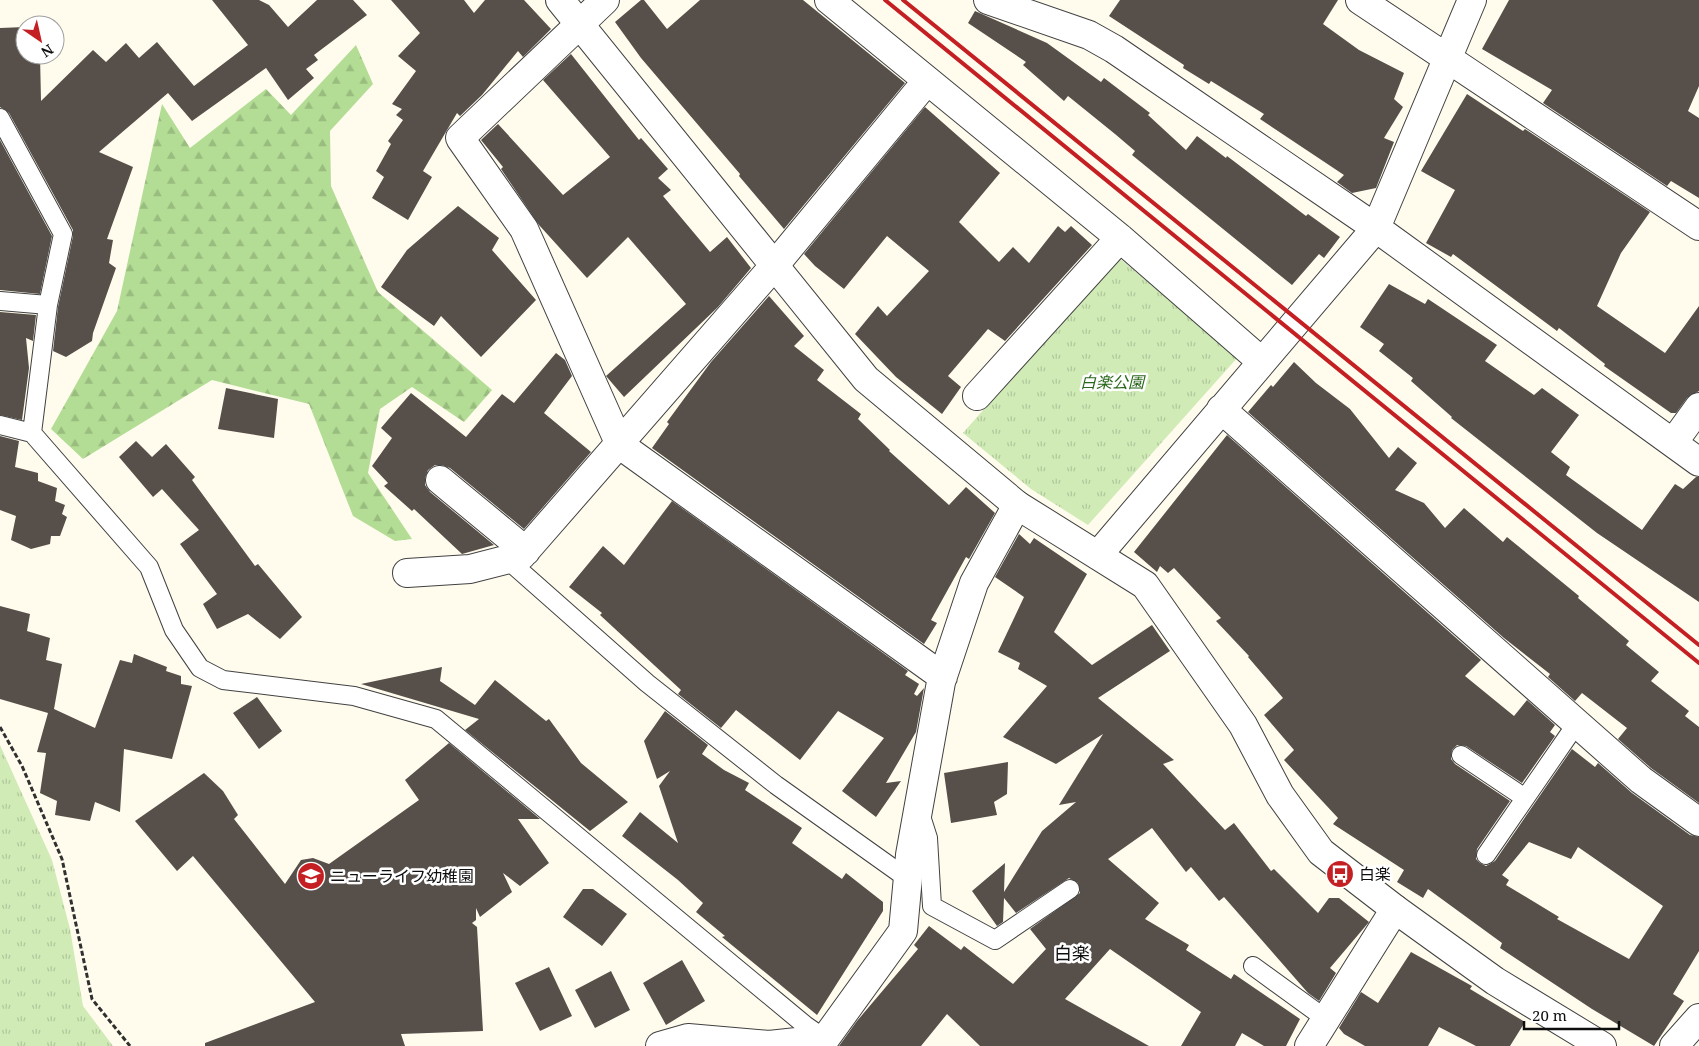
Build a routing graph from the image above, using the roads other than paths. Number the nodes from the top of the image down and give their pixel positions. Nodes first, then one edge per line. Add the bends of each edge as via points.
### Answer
1 (560, 0) edge
2 (605, 0) edge
3 (829, 0) edge
4 (988, 0) edge
5 (1360, 0) edge
6 (1472, 0) edge
7 (580, 25) junction
8 (1449, 58) junction
9 (926, 82) junction
10 (0, 118) edge
11 (1699, 226) edge
12 (1376, 228) junction
13 (1120, 238) junction
14 (774, 266) junction
15 (0, 301) edge
16 (48, 305) junction
17 (1261, 361) junction
18 (977, 396) dead end
19 (1699, 407) edge
20 (1221, 409) junction
21 (0, 425) edge
22 (32, 433) junction
23 (1673, 443) junction
24 (620, 444) junction
25 (1699, 462) edge
26 (440, 480) dead end
27 (1017, 505) junction
28 (1098, 555) junction
29 (518, 556) junction
30 (407, 573) dead end
31 (943, 677) junction
32 (1577, 723) junction
33 (1461, 755) dead end
34 (1525, 798) junction
35 (919, 808) junction
36 (1699, 822) edge
37 (1486, 855) dead end
38 (908, 879) junction
39 (1070, 889) dead end
40 (1395, 909) junction
41 (1253, 966) dead end
42 (1699, 1018) edge
43 (1326, 1019) junction
44 (827, 1042) edge
45 (660, 1046) edge
46 (1309, 1046) edge
47 (1602, 1046) edge
48 (1674, 1046) edge

1 - 7 street
2 - 7 street
3 - 9 street
4 - 12 street via 1089,36 1114,49
5 - 8 street
6 - 8 street
7 - 14 street
7 - 24 street via 460,138 524,229
8 - 11 street
8 - 12 street
9 - 13 street
9 - 14 street
10 - 16 lane via 63,234
12 - 17 street
12 - 23 street
13 - 17 street
13 - 18 street
14 - 24 street
14 - 27 street via 866,379
15 - 16 lane
16 - 22 lane
17 - 20 street
19 - 23 street
20 - 28 street
20 - 32 street
21 - 22 lane
22 - 44 lane via 149,567 174,630 200,668 223,680 354,696 436,720
23 - 25 street
24 - 29 street
24 - 31 street
26 - 29 street
27 - 28 street
27 - 31 street via 974,583
28 - 40 street via 1145,585 1243,725 1280,795 1321,852
29 - 30 street via 470,568
29 - 38 lane via 654,689 776,785
31 - 35 street
32 - 34 lane
32 - 36 street via 1641,780
33 - 34 lane
34 - 37 lane
35 - 38 street
35 - 39 lane via 928,838 932,906 995,940
38 - 44 street via 903,931
40 - 43 street
40 - 47 street via 1495,981
41 - 43 lane
42 - 48 street
43 - 46 street
44 - 45 street via 769,1045 688,1038

